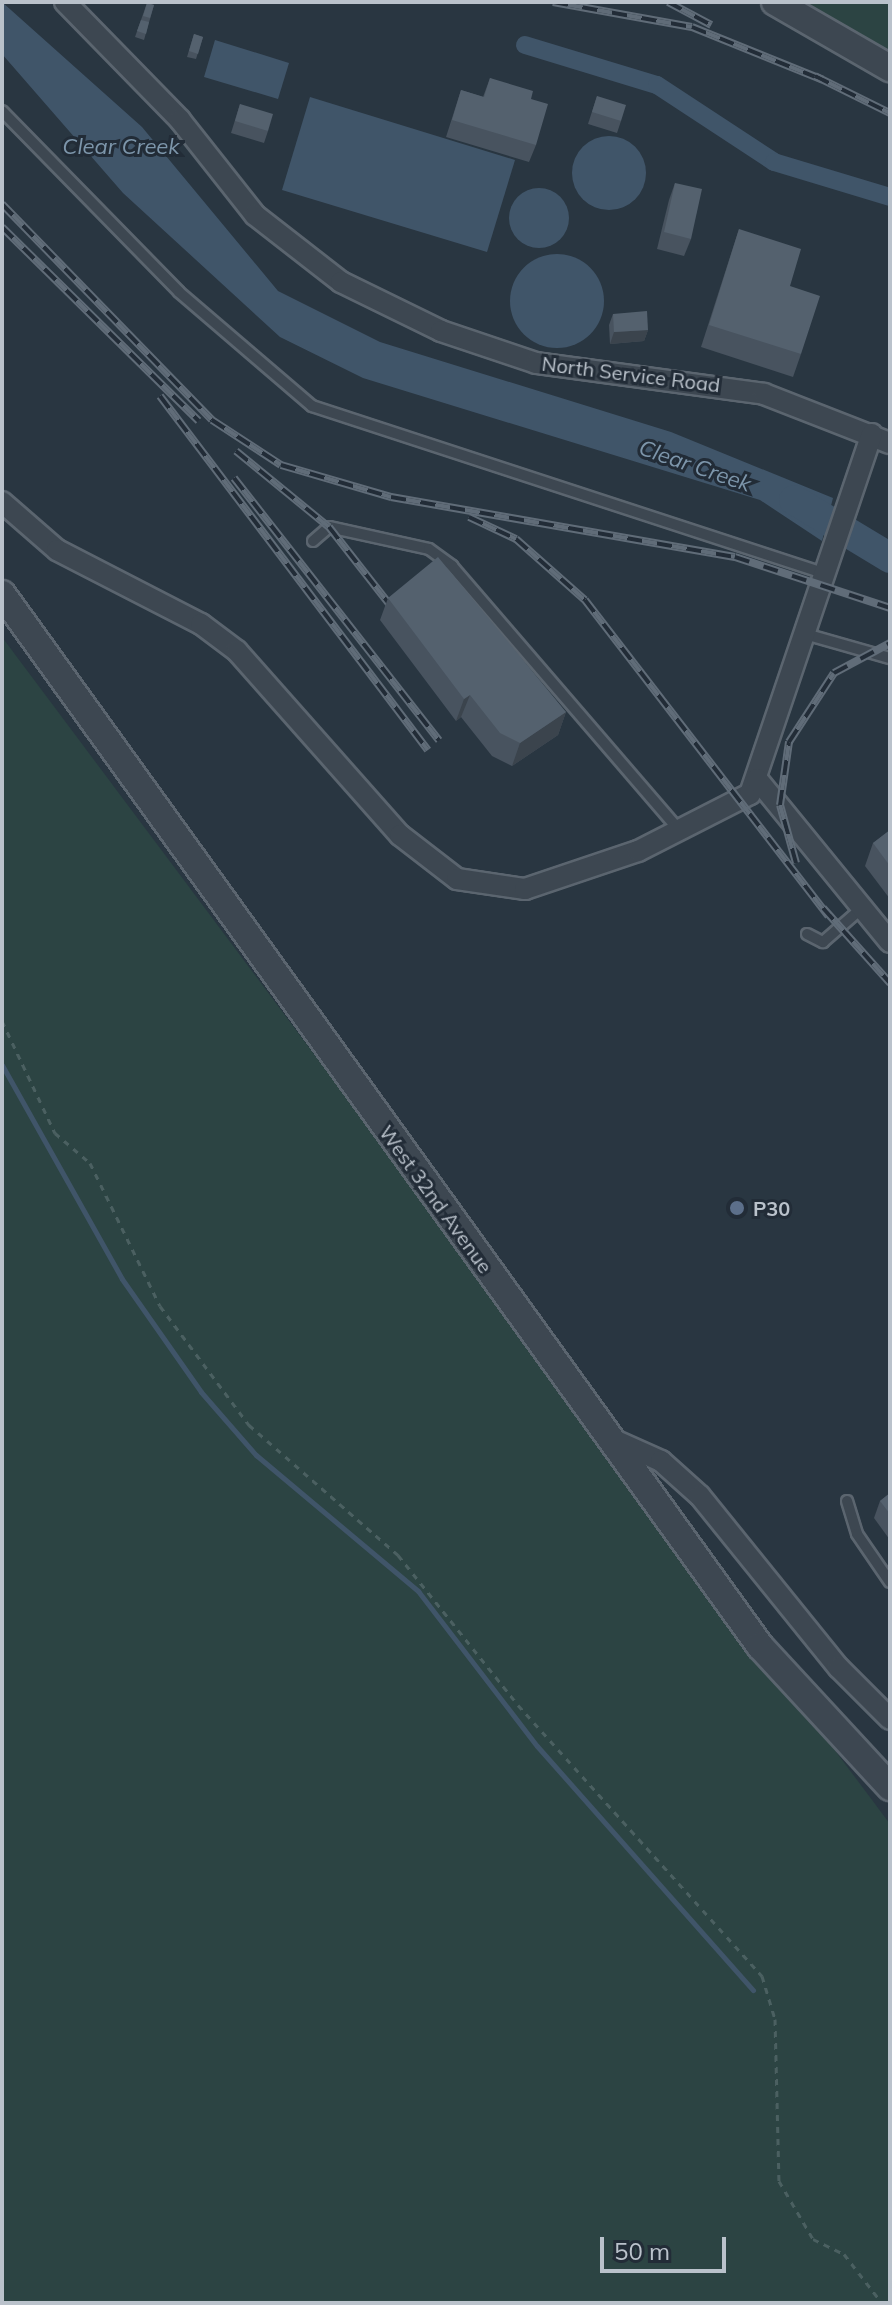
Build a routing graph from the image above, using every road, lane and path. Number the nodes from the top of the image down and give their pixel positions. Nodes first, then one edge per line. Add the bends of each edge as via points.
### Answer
1 (65, 2) edge
2 (775, 2) edge
3 (890, 68) edge
4 (2, 111) edge
5 (881, 438) edge
6 (2, 502) edge
7 (313, 541) dead end
8 (829, 566) junction
9 (2, 594) edge
10 (805, 634) junction
11 (890, 658) edge
12 (757, 779) junction
13 (680, 831) junction
14 (862, 908) junction
15 (807, 934) dead end
16 (890, 942) edge
17 (2, 1021) edge
18 (605, 1435) junction
19 (847, 1501) dead end
20 (890, 1582) edge
21 (890, 1719) edge
22 (890, 1787) edge
23 (882, 2303) edge

1 - 5 street, North Service Road via 180,120 255,215 341,282 441,331 536,363 726,386
2 - 3 street
4 - 8 lane via 179,292 312,406
5 - 8 street via 855,485
6 - 13 street via 57,550 201,624 237,651 400,835 457,879 498,889 562,883
7 - 13 lane via 329,527 429,549 452,566
8 - 10 street
9 - 18 street, West 32nd Avenue
10 - 11 lane
10 - 12 street
12 - 13 street via 740,804
12 - 14 street
14 - 15 lane via 823,942
14 - 16 street
17 - 23 path via 55,1133 90,1163 160,1306 249,1425 398,1555 518,1705 762,1976 775,2019 779,2181 813,2239 844,2254
18 - 21 street via 661,1461 700,1496 839,1668
18 - 22 street, West 32nd Avenue via 760,1646
19 - 20 lane via 857,1534

